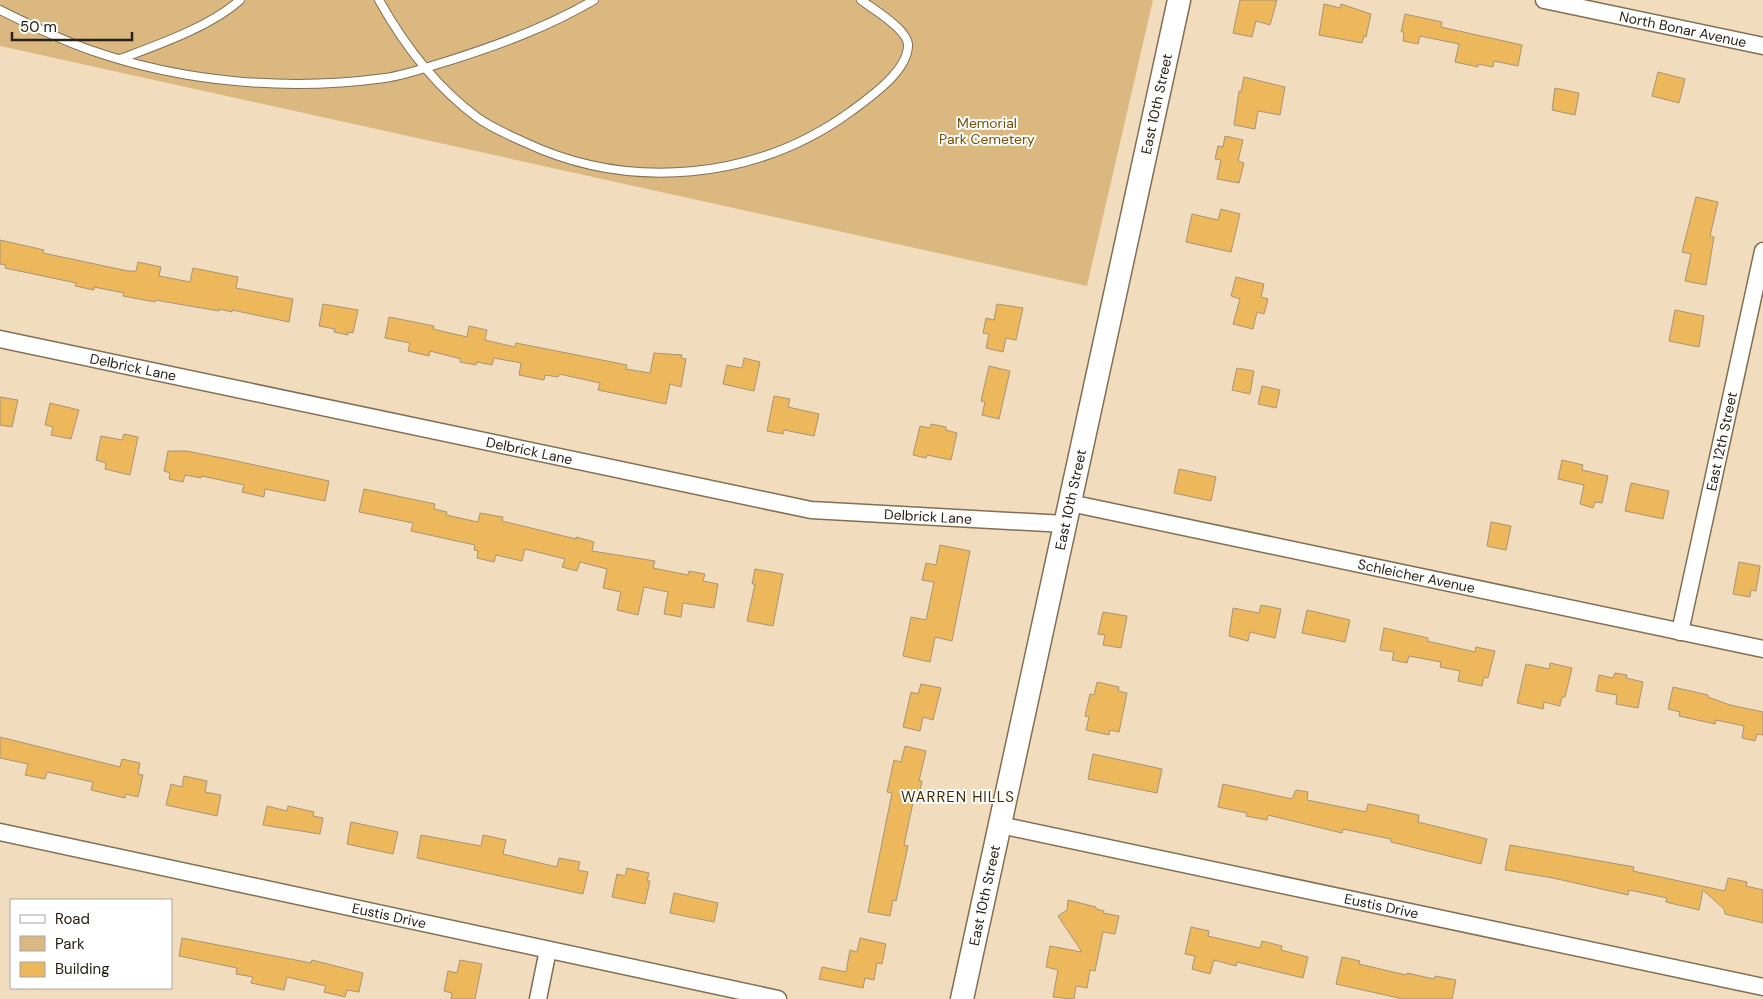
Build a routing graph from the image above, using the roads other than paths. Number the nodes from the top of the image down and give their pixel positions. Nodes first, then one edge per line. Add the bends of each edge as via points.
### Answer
1 (240, 0) edge
2 (379, 0) edge
3 (594, 0) edge
4 (861, 0) edge
5 (1179, 0) edge
6 (1544, 0) edge
7 (0, 10) edge
8 (1763, 46) edge
9 (120, 59) junction
10 (424, 68) junction
11 (1763, 251) edge
12 (0, 338) edge
13 (1067, 513) junction
14 (1680, 632) junction
15 (1763, 649) edge
16 (1000, 825) junction
17 (0, 832) edge
18 (548, 950) junction
19 (1763, 987) edge
20 (538, 999) edge
21 (778, 999) edge
22 (962, 999) edge

1 - 9 lane via 202,24
2 - 10 lane
3 - 10 lane via 559,20 495,46
4 - 10 lane via 905,34 908,45 899,69 873,95 829,127 786,149 744,163 695,172 644,173 593,166 546,152 479,119
5 - 13 main road, East 10th Street
6 - 8 street, North Bonar Avenue
7 - 9 lane via 43,32
9 - 10 lane via 194,76 255,82 330,83 388,78
11 - 14 street, East 12th Street
12 - 13 street, Delbrick Lane via 811,510
13 - 14 street, Schleicher Avenue
13 - 16 main road, East 10th Street
14 - 15 street, Schleicher Avenue
16 - 19 street, Eustis Drive
16 - 22 main road, East 10th Street
17 - 18 street, Eustis Drive
18 - 20 street
18 - 21 street, Eustis Drive

